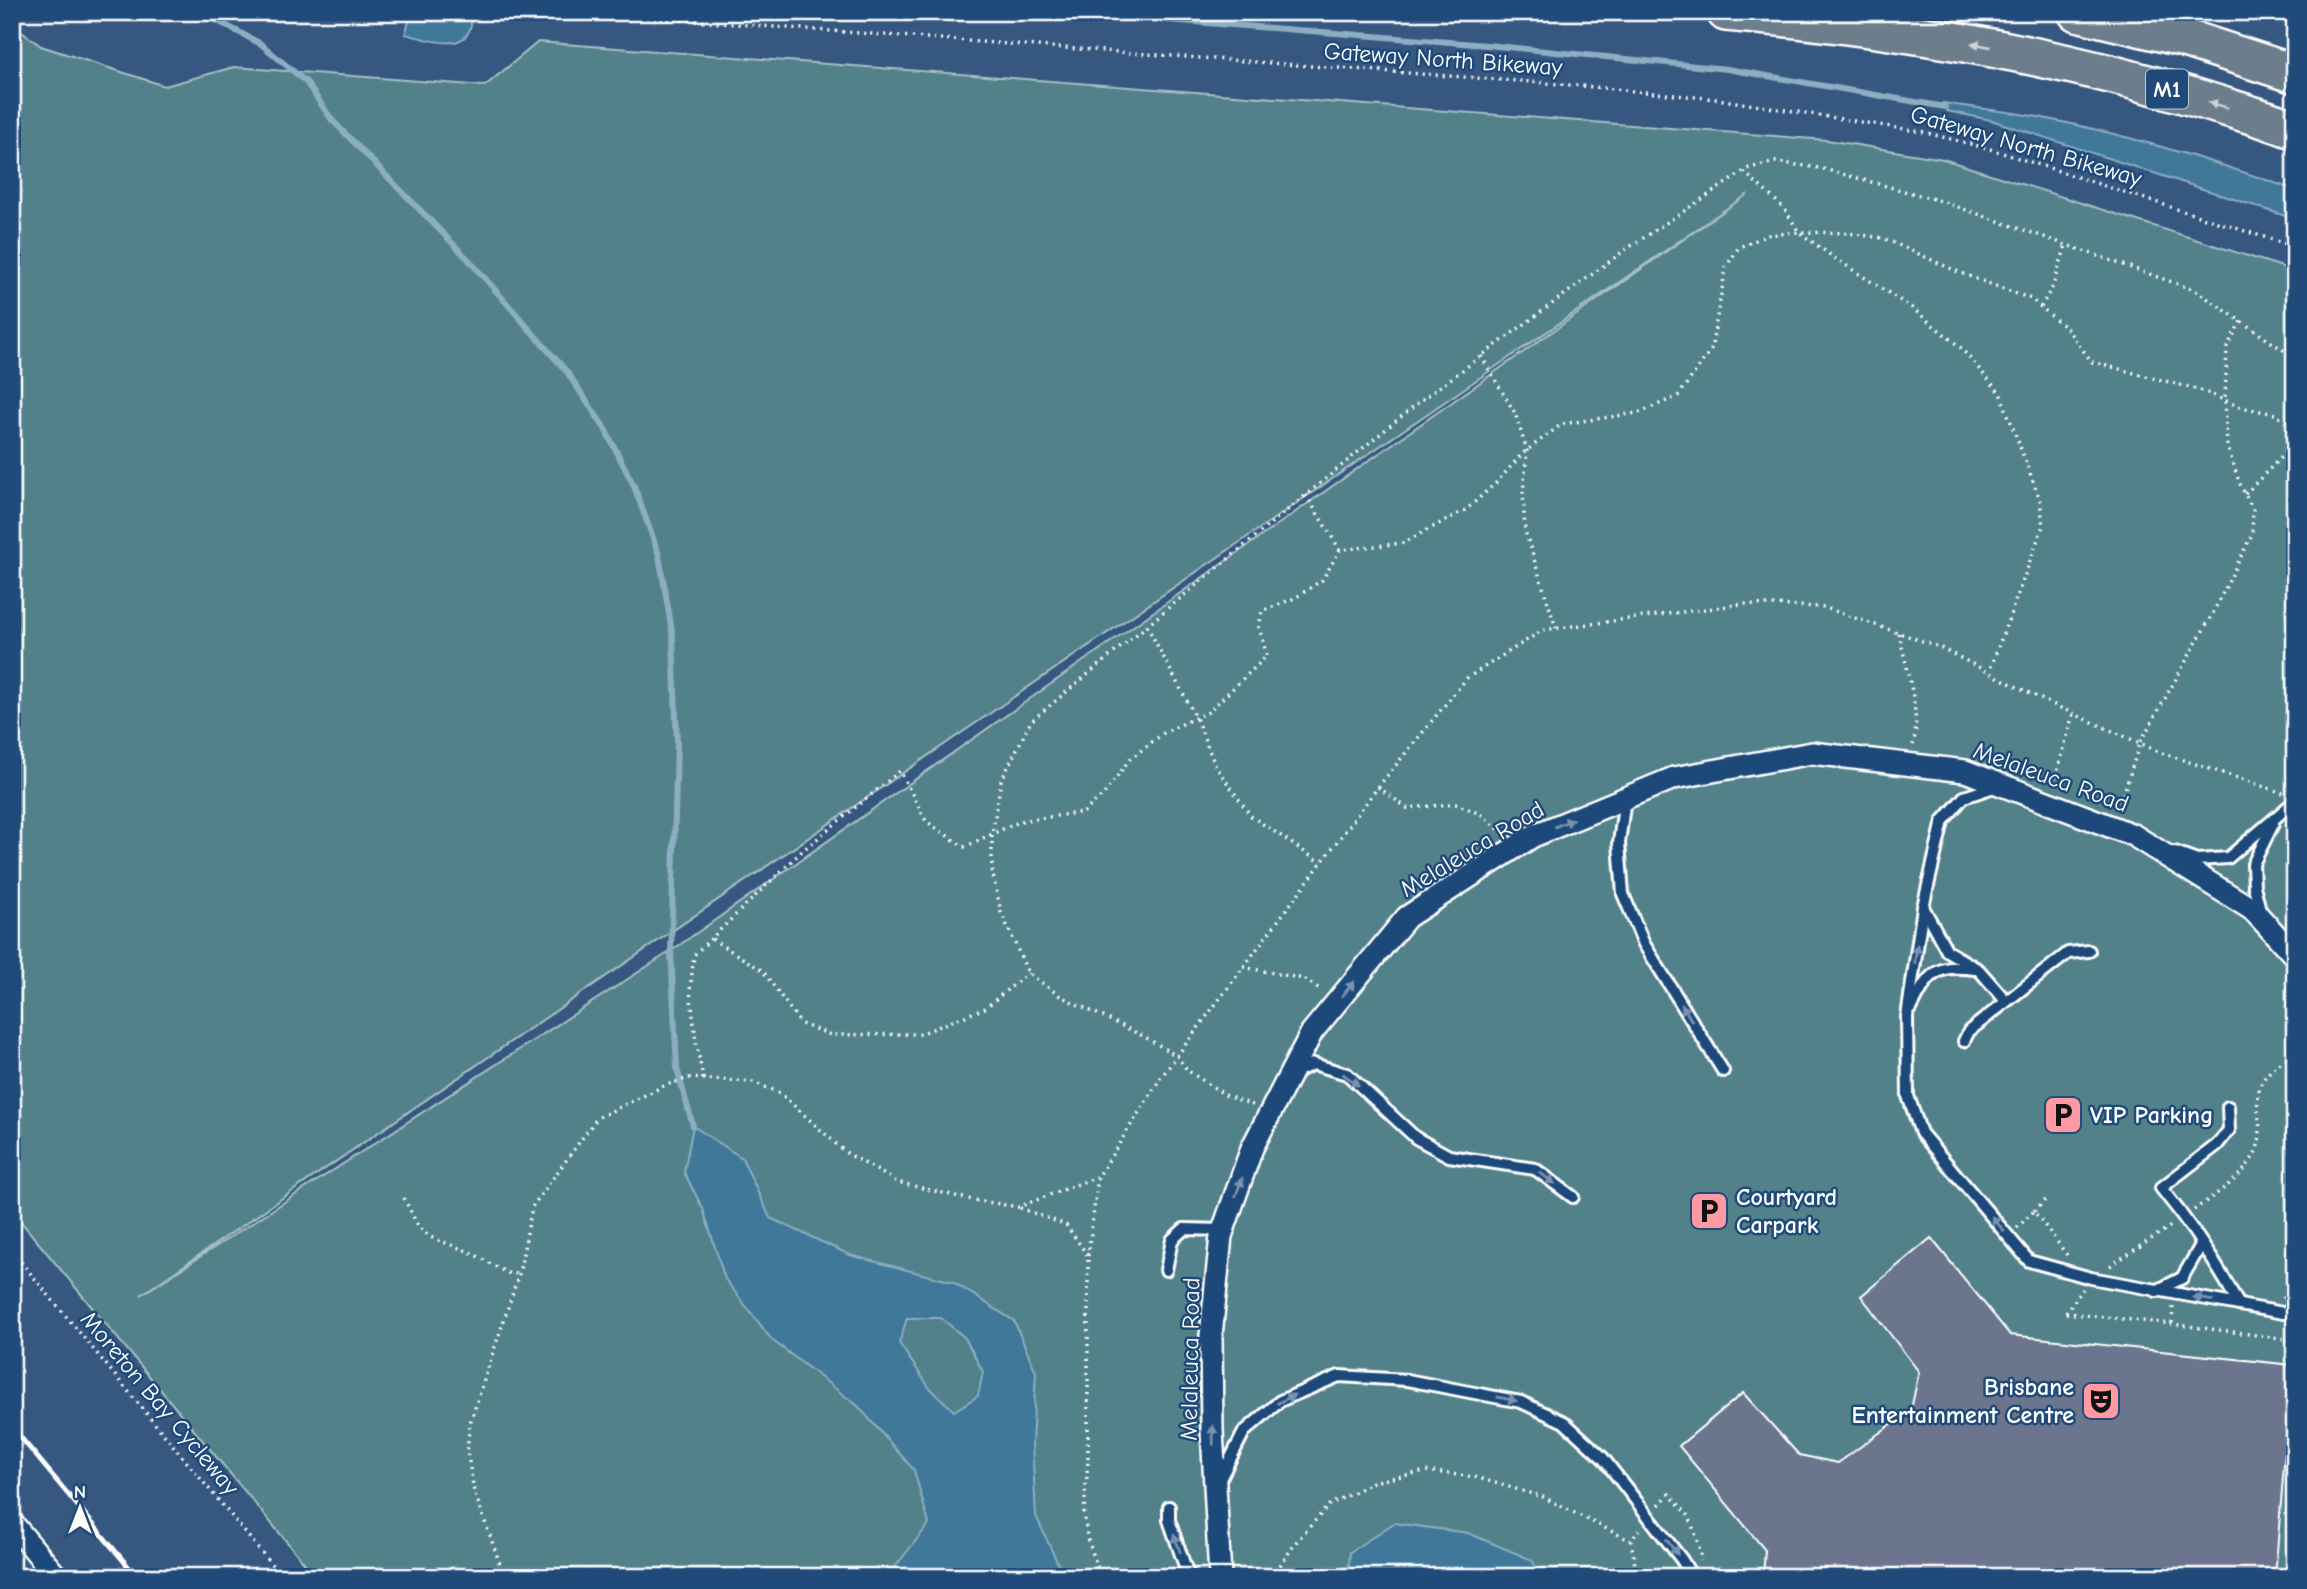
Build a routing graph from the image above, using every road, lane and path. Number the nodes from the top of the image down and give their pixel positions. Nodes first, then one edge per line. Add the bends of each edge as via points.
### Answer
1 (570, 12) edge
2 (1726, 12) edge
3 (2077, 12) edge
4 (2295, 74) edge
5 (2291, 130) edge
6 (1744, 172) junction
7 (1799, 232) junction
8 (2066, 245) junction
9 (2295, 247) edge
10 (2040, 307) junction
11 (2241, 321) junction
12 (1481, 356) junction
13 (2295, 358) edge
14 (2225, 400) junction
15 (2295, 429) edge
16 (2295, 443) edge
17 (1527, 450) junction
18 (2245, 494) junction
19 (1306, 495) junction
20 (1340, 550) junction
21 (1147, 626) junction
22 (1556, 628) dead end
23 (1899, 633) dead end
24 (1989, 672) dead end
25 (2074, 713) dead end
26 (1196, 718) junction
27 (1907, 764) junction
28 (2001, 785) junction
29 (1378, 787) dead end
30 (1625, 798) junction
31 (2295, 801) edge
32 (2049, 803) junction
33 (2276, 818) junction
34 (2113, 828) junction
35 (992, 834) junction
36 (2133, 835) junction
37 (1514, 849) junction
38 (1321, 863) dead end
39 (1923, 908) junction
40 (2264, 923) junction
41 (711, 939) junction
42 (2089, 951) dead end
43 (2295, 956) edge
44 (1243, 967) dead end
45 (1979, 970) junction
46 (1028, 973) junction
47 (1338, 1001) junction
48 (2006, 1002) junction
49 (1907, 1017) junction
50 (1964, 1041) dead end
51 (2295, 1055) edge
52 (1723, 1071) dead end
53 (1290, 1076) junction
54 (703, 1079) junction
55 (2228, 1107) dead end
56 (1271, 1112) junction
57 (1098, 1177) dead end
58 (1573, 1197) dead end
59 (404, 1198) dead end
60 (2046, 1199) dead end
61 (1018, 1207) junction
62 (2034, 1211) junction
63 (2185, 1217) junction
64 (1223, 1230) junction
65 (2008, 1237) junction
66 (2201, 1245) junction
67 (12, 1251) edge
68 (2070, 1259) dead end
69 (1166, 1270) dead end
70 (519, 1274) junction
71 (2091, 1278) junction
72 (2156, 1291) junction
73 (2239, 1305) junction
74 (2295, 1311) edge
75 (2295, 1340) edge
76 (1215, 1489) junction
77 (1659, 1506) dead end
78 (1169, 1507) dead end
79 (12, 1523) edge
80 (1640, 1529) dead end
81 (1631, 1541) junction
82 (1702, 1566) dead end
83 (57, 1577) edge
84 (282, 1577) edge
85 (502, 1577) edge
86 (1101, 1577) edge
87 (1192, 1577) edge
88 (1220, 1577) edge
89 (1272, 1577) edge
90 (1637, 1577) edge
91 (1692, 1577) edge

1 - 9 path, Gateway North Bikeway via 1717,99 1955,139
5 -> 2 highway, M1 via 2154,85 2048,59 1931,35
3 - 4 highway, M1 via 2181,37
6 - 7 path via 1784,208
6 - 8 path via 1776,162 1820,169 1941,201
6 - 12 path via 1625,250
7 - 10 path via 1884,238 2031,299
7 - 17 path via 1768,235 1739,247 1726,267 1711,350 1678,396 1638,413 1562,424
7 - 24 path via 1912,308 1960,347 2000,393 2040,500 2043,526
8 - 10 path via 2053,286
8 - 11 path via 2195,290
10 - 14 path via 2067,329 2092,362
11 - 13 path
11 - 14 path via 2227,347
12 - 17 path via 1515,413
12 - 19 path
14 - 15 path via 2275,414
14 - 18 path via 2227,446
16 - 18 path
17 - 20 path via 1467,509 1403,543
17 - 22 path via 1525,531
18 - 34 path via 2253,510 2252,534 2140,743
19 - 20 path
19 - 21 path
20 - 26 path via 1322,580 1296,598 1262,611 1259,627 1267,656
21 - 26 path
21 - 35 path via 1031,721 1001,780
23 - 27 path via 1915,736
25 - 32 path
26 - 35 path via 1165,732 1130,760 1084,812 1021,821
26 - 38 path via 1216,767 1251,816
27 - 28 street, Melaleuca Road via 1965,771
27 - 30 street, Melaleuca Road via 1812,753 1674,778
28 - 32 street, Melaleuca Road
28 - 39 lane via 1964,797 1942,821
29 - 37 path via 1406,808 1457,804 1482,815
37 -> 30 street, Melaleuca Road via 1533,836
52 -> 30 lane via 1644,944 1623,894 1619,843
31 - 33 lane
32 - 34 street, Melaleuca Road
33 - 36 lane via 2228,858 2197,860
33 - 40 lane via 2253,864
34 - 36 street, Melaleuca Road
35 - 41 path via 964,847 926,821 900,771 802,850
35 - 46 path via 992,870 1001,912
36 - 40 street, Melaleuca Road via 2253,910
47 -> 37 street, Melaleuca Road via 1407,917
39 - 45 lane via 1947,951
49 -> 39 lane
40 - 43 street, Melaleuca Road
41 - 46 path via 763,971 801,1024 831,1035 920,1034 985,1008
41 - 54 path via 694,955 690,990
42 - 48 lane via 2068,953
44 - 47 path via 1304,979
45 - 48 lane
45 - 49 lane via 1939,970 1923,985
46 - 56 path via 1060,996 1177,1056 1188,1071 1227,1096
47 - 53 street, Melaleuca Road via 1312,1032
48 - 50 lane via 1969,1031
65 -> 49 lane via 1922,1133 1908,1096
51 - 63 path via 2273,1066 2259,1085 2258,1147 2239,1176
53 - 56 street, Melaleuca Road
53 -> 58 lane via 1313,1064 1347,1074 1416,1138 1449,1156 1535,1169
54 - 61 path via 753,1082 780,1093 845,1152 897,1182
54 - 70 path via 666,1085 597,1118 532,1208
55 - 63 lane via 2229,1130 2217,1145 2161,1188
64 -> 56 street, Melaleuca Road via 1252,1148
57 - 61 path
59 - 70 path via 418,1226 430,1237 507,1273
60 - 62 path
61 - 86 path via 1066,1225 1088,1256 1084,1512
62 - 65 path
62 - 68 path
63 - 66 lane
63 - 71 path
64 - 69 lane via 1184,1230 1172,1240
76 -> 64 street, Melaleuca Road via 1211,1336
65 - 71 lane via 2029,1261
66 - 72 lane via 2182,1278
66 - 73 lane via 2221,1270
67 - 84 path, Moreton Bay Cycleway
70 - 85 path via 470,1423 467,1450 474,1491
71 - 72 lane
71 - 75 path via 2066,1313
73 -> 72 lane
73 - 74 lane
76 - 88 street, Melaleuca Road
76 -> 91 lane via 1244,1432 1280,1401 1339,1376 1406,1380 1521,1402 1564,1422 1603,1458
77 - 82 path via 1669,1494 1689,1516
87 -> 78 lane via 1169,1521
79 - 83 street
80 - 81 path
81 - 89 path via 1543,1497 1475,1477 1426,1471 1373,1482 1329,1506
81 - 90 path

